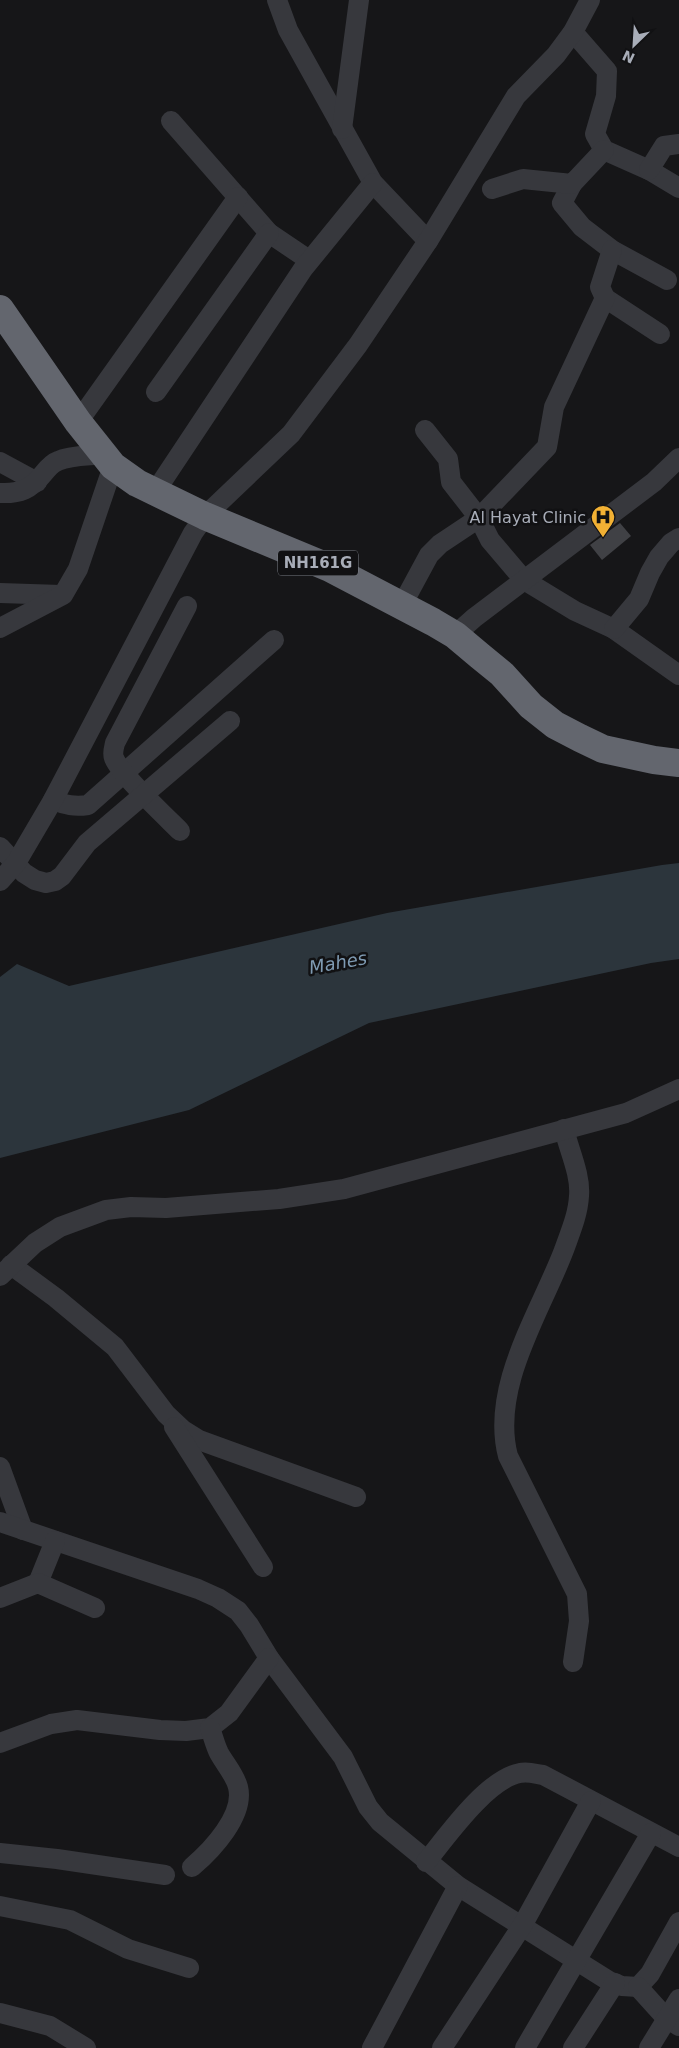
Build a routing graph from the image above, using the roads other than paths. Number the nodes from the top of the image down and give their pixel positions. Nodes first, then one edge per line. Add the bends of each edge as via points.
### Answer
1 (277, 0) edge
2 (359, 0) edge
3 (590, 0) edge
4 (573, 32) junction
5 (171, 121) dead end
6 (342, 129) junction
7 (679, 144) edge
8 (604, 150) junction
9 (649, 170) junction
10 (373, 183) junction
11 (572, 184) junction
12 (679, 188) edge
13 (492, 189) dead end
14 (238, 197) junction
15 (269, 233) junction
16 (428, 241) junction
17 (612, 250) junction
18 (309, 260) junction
19 (667, 280) dead end
20 (605, 298) junction
21 (0, 309) edge
22 (660, 334) dead end
23 (156, 392) dead end
24 (78, 422) junction
25 (425, 430) dead end
26 (679, 458) edge
27 (109, 460) junction
28 (0, 462) edge
29 (37, 482) junction
30 (155, 492) junction
31 (0, 493) edge
32 (205, 516) junction
33 (479, 518) junction
34 (679, 538) edge
35 (524, 580) junction
36 (0, 593) edge
37 (63, 595) junction
38 (402, 605) junction
39 (187, 606) dead end
40 (0, 628) edge
41 (614, 629) junction
42 (456, 635) junction
43 (274, 640) dead end
44 (675, 665) edge
45 (230, 722) dead end
46 (679, 763) edge
47 (123, 772) junction
48 (145, 795) junction
49 (53, 800) junction
50 (180, 831) dead end
51 (0, 847) edge
52 (16, 863) junction
53 (0, 881) edge
54 (679, 1089) edge
55 (564, 1130) junction
56 (5, 1270) edge
57 (166, 1414) junction
58 (0, 1467) edge
59 (356, 1497) dead end
60 (0, 1522) edge
61 (23, 1530) junction
62 (54, 1541) junction
63 (263, 1567) dead end
64 (38, 1583) junction
65 (0, 1598) edge
66 (95, 1608) dead end
67 (269, 1658) junction
68 (573, 1662) dead end
69 (210, 1728) junction
70 (0, 1743) edge
71 (591, 1801) junction
72 (651, 1833) junction
73 (679, 1847) edge
74 (0, 1853) edge
75 (426, 1862) junction
76 (192, 1867) dead end
77 (165, 1875) dead end
78 (458, 1886) junction
79 (0, 1906) edge
80 (679, 1922) edge
81 (522, 1926) junction
82 (576, 1960) junction
83 (189, 1968) dead end
84 (615, 1983) junction
85 (638, 1987) junction
86 (679, 1998) edge
87 (0, 2013) edge
88 (673, 2022) edge
89 (86, 2048) edge
90 (372, 2048) edge
91 (442, 2048) edge
92 (525, 2048) edge
93 (573, 2048) edge
94 (649, 2048) edge

1 - 6 street via 288,30
2 - 6 street
3 - 4 street
4 - 8 street via 607,71 606,96 595,134
4 - 16 street via 556,55 516,96
5 - 14 street
6 - 10 street
7 - 9 street via 664,146
8 - 9 street
8 - 11 street
9 - 12 street
10 - 16 street
10 - 18 street
11 - 13 street via 523,179
11 - 17 street via 562,203 582,227
14 - 15 street
14 - 24 street
15 - 18 street
15 - 23 street
16 - 32 street via 358,344 291,434
17 - 19 street
17 - 20 street via 600,287
18 - 30 street
20 - 22 street
20 - 33 street via 554,408 547,447
21 - 24 highway, NH161G
24 - 27 highway, NH161G
25 - 33 street via 448,459 450,482
26 - 35 street via 654,482
27 - 29 street via 58,460
27 - 30 highway, NH161G via 137,483
27 - 37 street via 78,569
28 - 29 street
29 - 31 street via 28,490
30 - 32 highway, NH161G
32 - 38 highway, NH161G via 330,568
32 - 49 street via 184,546
33 - 35 street via 490,540
33 - 38 street via 429,555
34 - 41 street via 659,557 639,599
35 - 41 street via 575,611
35 - 42 street
36 - 37 street
37 - 40 street
38 - 42 highway, NH161G
39 - 47 street via 115,743 114,759
41 - 44 street
42 - 46 highway, NH161G via 555,725 603,749
43 - 47 street
45 - 48 street
47 - 48 street
47 - 49 street via 88,805 68,806
48 - 50 street
48 - 52 street via 87,843 55,881 35,880
49 - 52 street
51 - 52 street
52 - 53 street
54 - 55 street via 626,1112
55 - 56 street via 344,1189 279,1199 106,1210 60,1227 35,1243
55 - 68 street via 580,1195 574,1222 551,1284 512,1374 503,1422 508,1456 577,1594 579,1621
56 - 57 street via 56,1298 114,1347
57 - 59 street via 200,1440
57 - 63 street
58 - 61 street
60 - 61 street
61 - 62 street
62 - 64 street
62 - 67 street via 218,1598 238,1611
64 - 65 street
64 - 66 street
67 - 69 street via 229,1712
67 - 75 street via 343,1757 368,1807 380,1822
69 - 70 street via 186,1732 136,1729 77,1720 51,1724
69 - 76 street via 219,1753 235,1779 238,1798 231,1822 221,1838
71 - 72 street
71 - 75 street via 543,1775 520,1773 506,1778 465,1813
71 - 81 street
72 - 73 street
72 - 82 street
74 - 77 street
75 - 78 street
78 - 81 street
78 - 90 street
79 - 83 street via 70,1920 128,1949
80 - 85 street via 650,1974
81 - 82 street
81 - 91 street
82 - 84 street
82 - 92 street
84 - 85 street
84 - 93 street
85 - 88 street
86 - 88 street
87 - 89 street via 50,2026
88 - 94 street

